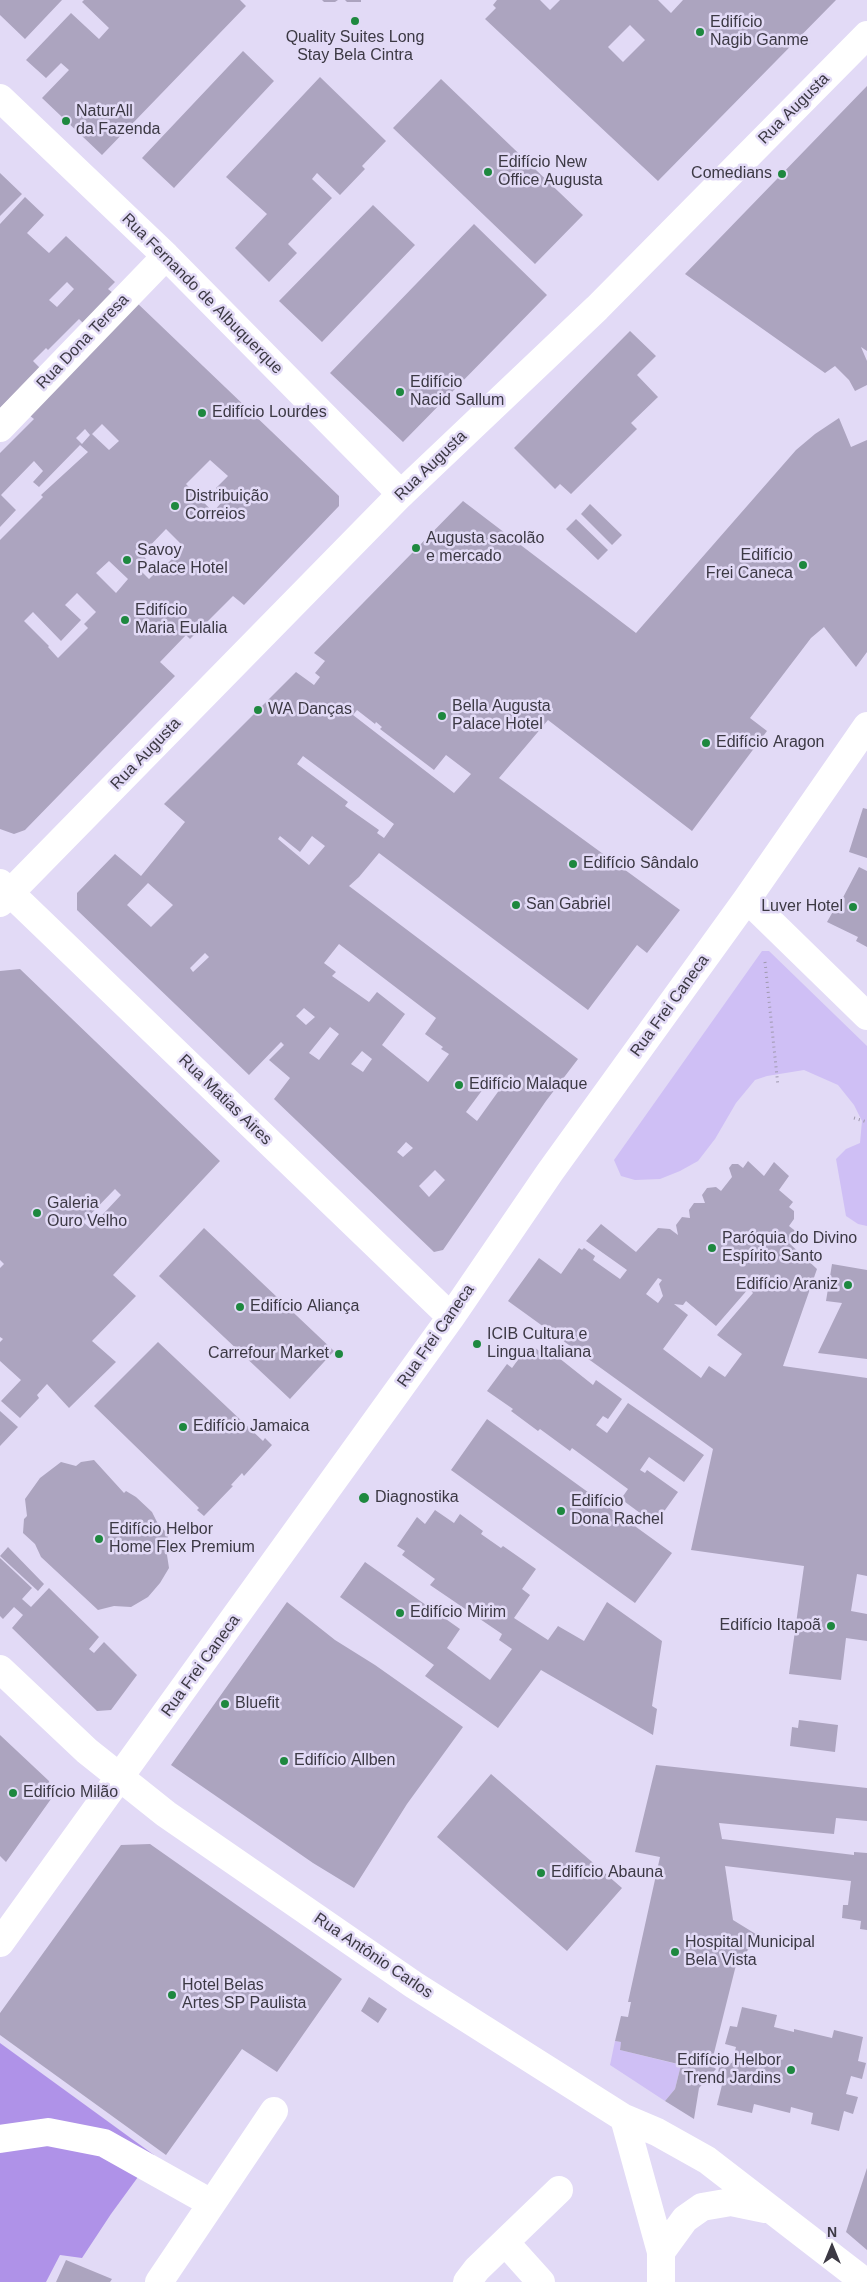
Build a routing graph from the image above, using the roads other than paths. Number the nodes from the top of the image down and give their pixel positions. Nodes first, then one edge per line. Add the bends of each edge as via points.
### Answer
1 (867, 35) edge
2 (0, 98) edge
3 (166, 256) junction
4 (0, 428) edge
5 (401, 494) junction
6 (867, 726) edge
7 (3, 893) edge
8 (747, 899) junction
9 (867, 1016) edge
10 (451, 1317) junction
11 (0, 1669) edge
12 (120, 1778) junction
13 (0, 1943) edge
14 (274, 2111) dead end
15 (624, 2118) junction
16 (0, 2139) edge
17 (559, 2190) dead end
18 (211, 2203) junction
19 (769, 2209) junction
20 (505, 2242) junction
21 (661, 2252) junction
22 (159, 2282) edge
23 (467, 2282) edge
24 (541, 2282) edge
25 (660, 2282) edge
26 (865, 2282) edge

1 - 5 street, Rua Augusta via 597,308
2 - 3 street, Rua Fernando de Albuquerque
3 - 4 street, Rua Dona Teresa
3 - 5 street, Rua Fernando de Albuquerque
5 - 7 street, Rua Augusta
6 - 8 street, Rua Frei Caneca
7 - 10 street, Rua Matias Aires
8 - 9 street
8 - 10 street, Rua Frei Caneca via 550,1172
10 - 12 street, Rua Frei Caneca
11 - 12 street, Rua Antônio Carlos
12 - 13 street, Rua Frei Caneca
12 - 15 street, Rua Antônio Carlos via 166,1814 414,1985
14 - 18 street
15 - 19 street, Rua Antônio Carlos via 707,2160
15 - 21 street
16 - 18 street via 48,2132 104,2143
17 - 20 street
18 - 22 street
19 - 21 street, Rua Antônio Carlos via 731,2202 702,2207 685,2219
19 - 26 street, Rua Antônio Carlos
20 - 23 street
20 - 24 street
21 - 25 street

